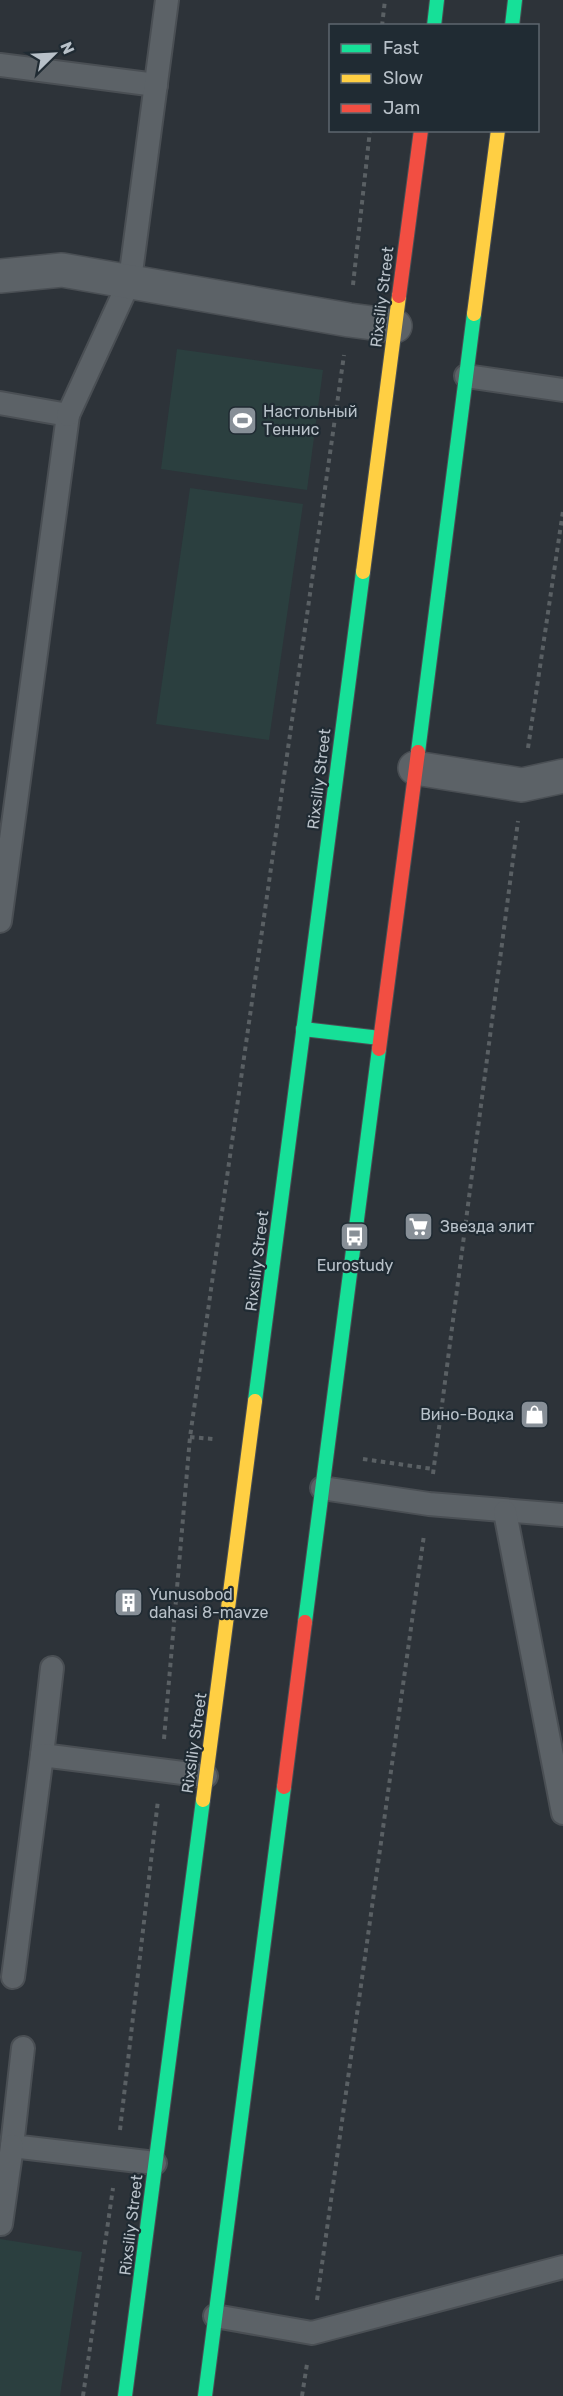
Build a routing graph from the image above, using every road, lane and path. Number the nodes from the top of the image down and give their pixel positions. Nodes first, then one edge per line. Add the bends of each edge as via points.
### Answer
1 (167, 0) edge
2 (385, 0) edge
3 (438, 0) edge
4 (515, 0) edge
5 (382, 24) edge
6 (434, 24) edge
7 (512, 24) edge
8 (0, 65) edge
9 (156, 85) junction
10 (370, 132) edge
11 (421, 132) edge
12 (498, 132) edge
13 (0, 276) edge
14 (130, 280) junction
15 (349, 320) junction
16 (395, 326) junction
17 (466, 376) junction
18 (563, 390) edge
19 (0, 403) edge
20 (68, 415) junction
21 (563, 512) edge
22 (415, 768) junction
23 (563, 776) edge
24 (522, 785) junction
25 (0, 921) edge
26 (303, 1029) junction
27 (380, 1038) junction
28 (327, 1453) junction
29 (433, 1469) junction
30 (322, 1488) junction
31 (429, 1504) junction
32 (505, 1512) junction
33 (563, 1515) edge
34 (52, 1668) dead end
35 (42, 1755) junction
36 (161, 1772) junction
37 (206, 1776) junction
38 (563, 1813) edge
39 (13, 1977) dead end
40 (23, 2048) dead end
41 (12, 2146) junction
42 (117, 2158) junction
43 (155, 2163) junction
44 (1, 2224) edge
45 (563, 2267) edge
46 (215, 2316) junction
47 (312, 2333) junction
48 (83, 2396) edge
49 (125, 2396) edge
50 (205, 2396) edge
51 (302, 2396) edge

1 - 9 lane
2 - 5 path
3 - 6 main road
4 - 7 main road
8 - 9 lane
9 - 14 lane
10 - 15 path
11 - 16 main road, Rixsiliy Street
12 - 17 main road
13 - 14 street via 62,270
14 - 15 street
14 - 20 lane
15 - 16 street
15 - 36 path via 190,1437
16 - 26 main road, Rixsiliy Street
17 - 18 lane
17 - 22 main road
19 - 20 lane
20 - 25 lane
21 - 24 path
22 - 24 street
22 - 27 main road
23 - 24 street
24 - 29 path
26 - 27 main road
26 - 37 main road, Rixsiliy Street
27 - 28 main road
28 - 29 path
28 - 30 main road
29 - 31 path
30 - 31 lane
30 - 46 main road
31 - 32 lane
31 - 47 path
32 - 33 lane
32 - 38 lane
34 - 35 lane
35 - 36 lane
35 - 39 lane
36 - 37 lane
36 - 42 path
37 - 43 main road, Rixsiliy Street
40 - 41 lane
41 - 42 lane
41 - 44 lane
42 - 43 lane
42 - 48 path
43 - 49 main road, Rixsiliy Street
45 - 47 lane
46 - 47 lane
46 - 50 main road
47 - 51 path

